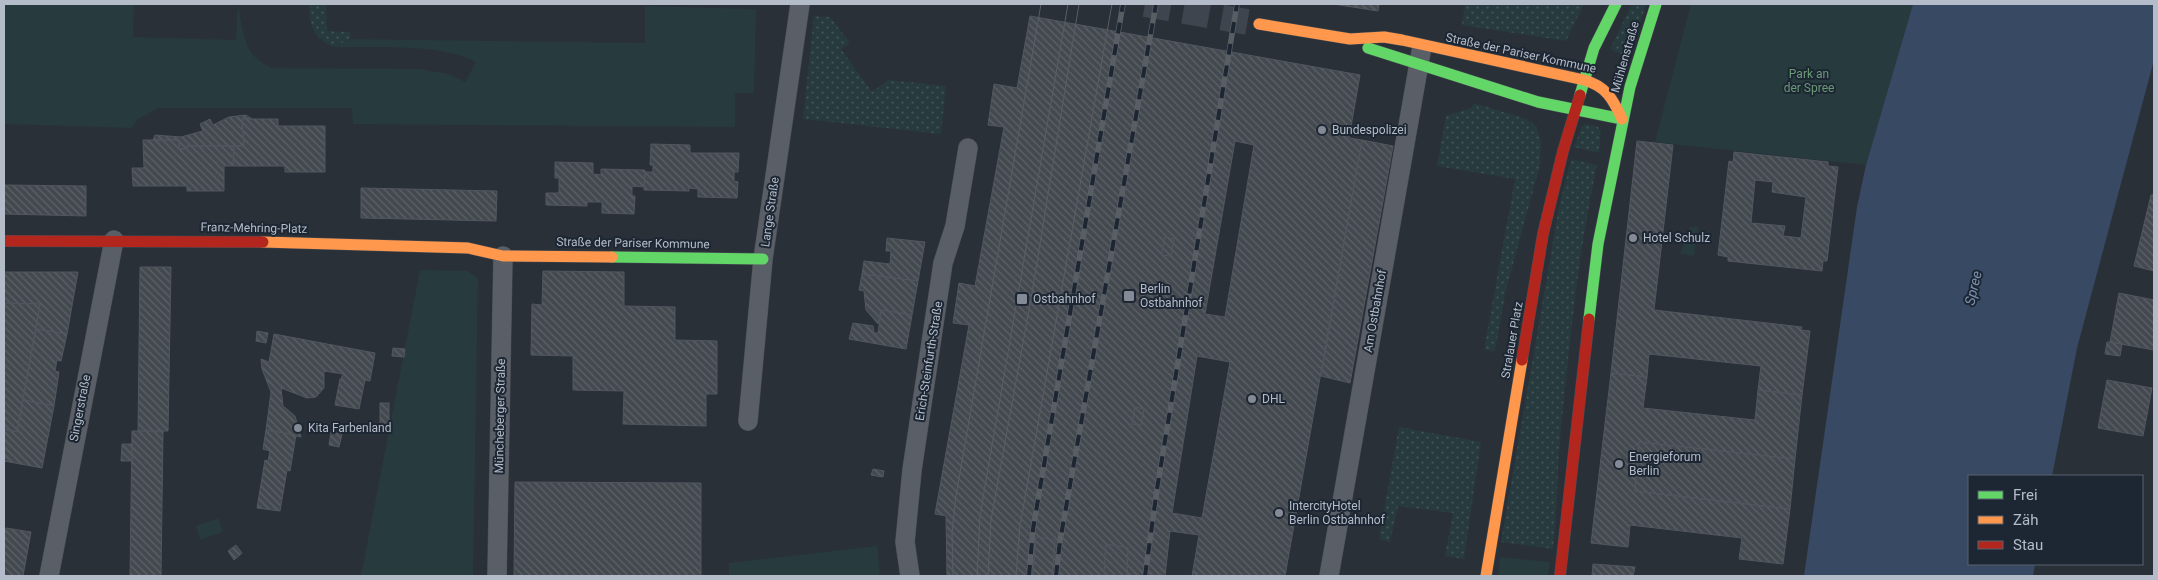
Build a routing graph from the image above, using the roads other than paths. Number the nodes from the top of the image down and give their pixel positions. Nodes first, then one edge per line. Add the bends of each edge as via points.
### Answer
1 (800, 4) edge
2 (1616, 4) edge
3 (1656, 4) edge
4 (1259, 24) tunnel mouth
5 (1350, 39) junction
6 (1422, 45) junction
7 (1419, 64) junction
8 (1584, 80) junction
9 (1575, 110) junction
10 (1622, 118) junction
11 (968, 148) dead end
12 (114, 240) junction
13 (4, 241) edge
14 (503, 256) junction
15 (763, 259) junction
16 (748, 421) dead end
17 (49, 576) edge
18 (497, 576) edge
19 (910, 576) edge
20 (1329, 576) edge
21 (1486, 576) edge
22 (1560, 576) edge

1 - 15 street, Lange Straße
2 - 8 street, Mühlenstraße via 1594,48
3 - 10 street, Mühlenstraße
4 - 5 street, Straße der Pariser Kommune
5 - 6 street, Straße der Pariser Kommune via 1384,38
5 - 7 street, Straße der Pariser Kommune via 1380,53
6 - 7 street, Am Ostbahnhof
6 - 8 street, Straße der Pariser Kommune
7 - 9 street, Straße der Pariser Kommune via 1538,102
7 - 20 street, Am Ostbahnhof
8 - 9 street, Mühlenstraße
8 - 10 street, Straße der Pariser Kommune via 1601,84 1612,97
9 - 10 street, Straße der Pariser Kommune
9 - 21 street, Stralauer Platz via 1544,234
10 - 22 street via 1595,264
11 - 19 street, Erich-Steinfurth-Straße via 955,226 943,263 912,470 906,542
12 - 13 street, Franz-Mehring-Platz
12 - 14 street, Franz-Mehring-Platz via 468,248
12 - 17 street, Singerstraße
14 - 15 street, Straße der Pariser Kommune
14 - 18 street, Müncheberger Straße
15 - 16 street, Lange Straße

